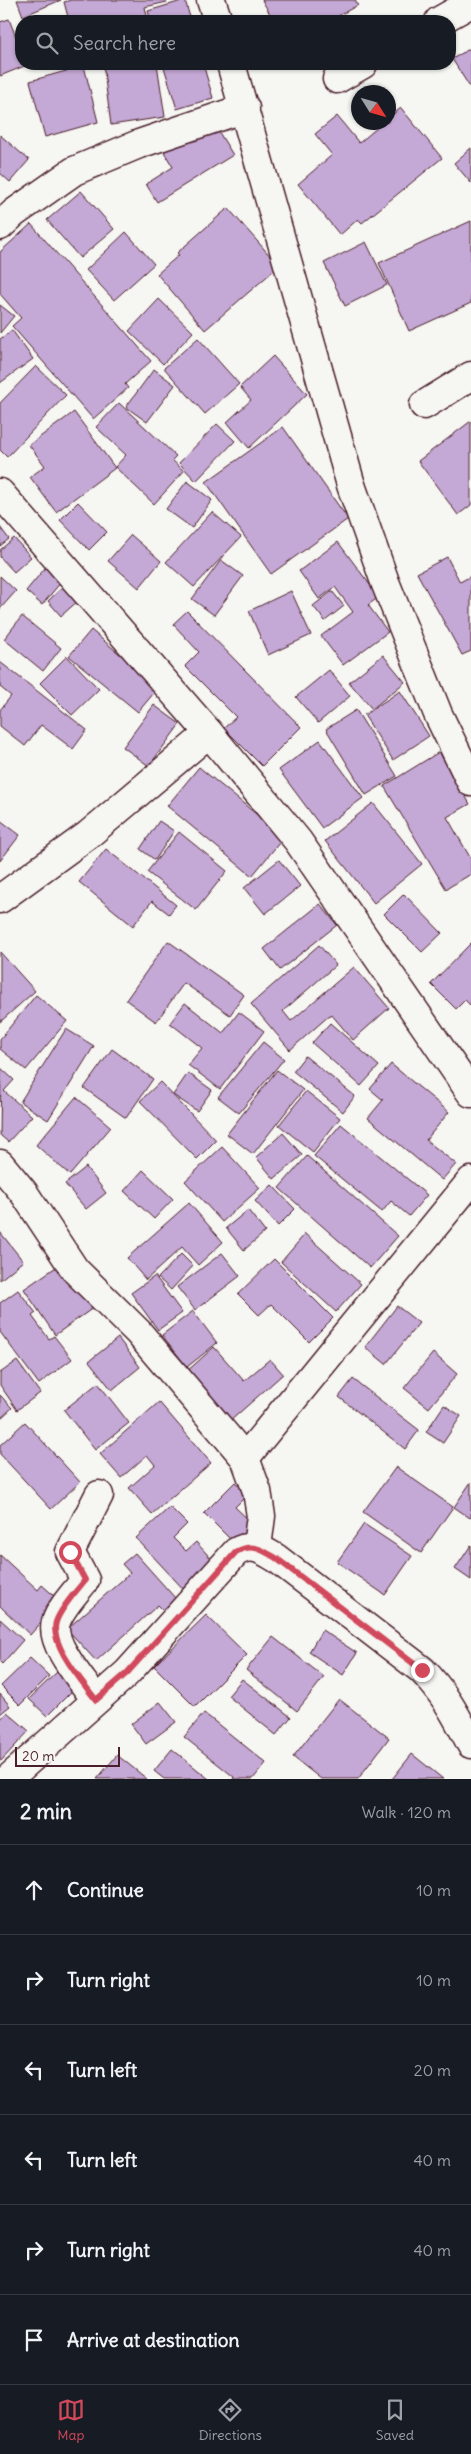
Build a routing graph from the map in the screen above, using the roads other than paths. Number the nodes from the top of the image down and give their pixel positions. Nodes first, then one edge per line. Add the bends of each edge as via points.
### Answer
1 (211, 0) edge
2 (471, 3) edge
3 (216, 15) edge
4 (450, 15) edge
5 (233, 70) edge
6 (353, 70) edge
7 (337, 79) dead end
8 (245, 108) junction
9 (0, 226) edge
10 (471, 376) edge
11 (424, 405) dead end
12 (0, 493) edge
13 (209, 733) junction
14 (471, 782) edge
15 (0, 899) edge
16 (471, 1093) edge
17 (0, 1164) edge
18 (471, 1181) edge
19 (244, 1458) junction
20 (99, 1494) dead end
21 (257, 1547) junction
22 (96, 1700) junction
23 (471, 1744) edge
24 (8, 1779) edge

1 - 3 street
2 - 4 street
5 - 8 street
6 - 7 street
8 - 9 street via 139,144 74,171
8 - 14 street via 351,485 385,582 438,714
10 - 11 street
12 - 13 street
13 - 15 street via 88,835
13 - 16 street via 298,841
17 - 19 street via 24,1193 75,1270 138,1332
18 - 19 street
19 - 21 street via 257,1491 262,1516
20 - 22 street via 70,1552 85,1580 56,1620 54,1630 56,1642
21 - 22 street via 246,1547 236,1552 127,1673
21 - 23 street via 276,1558 422,1670 450,1703
22 - 24 street

